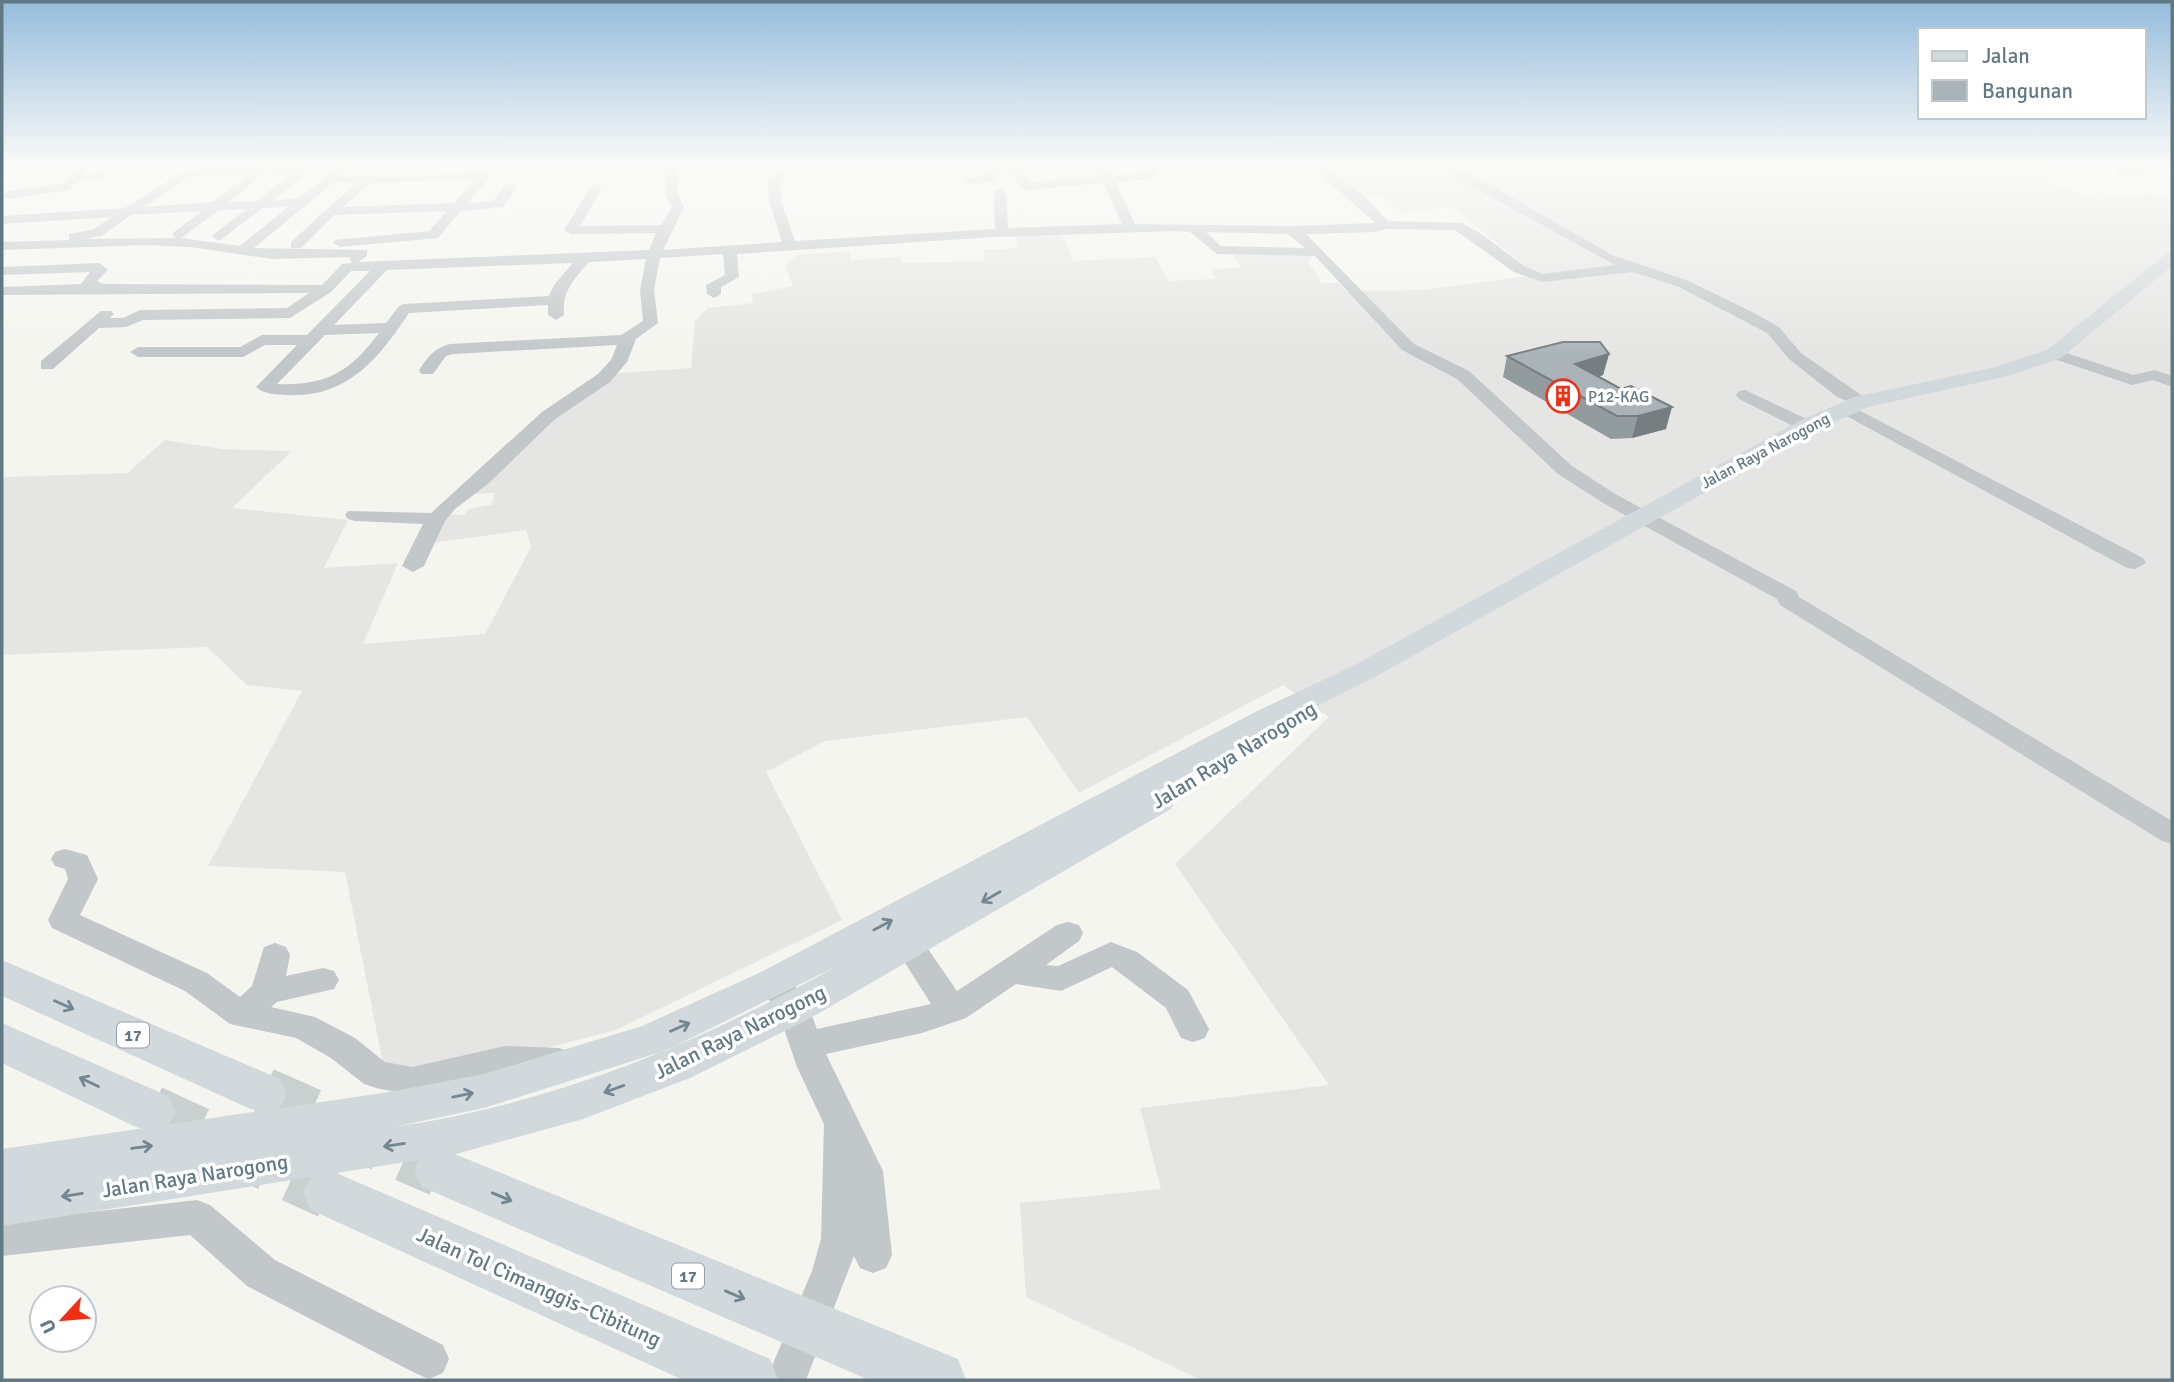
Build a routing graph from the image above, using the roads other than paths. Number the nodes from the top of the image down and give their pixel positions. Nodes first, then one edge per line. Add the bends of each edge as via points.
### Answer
1 (22, 227) edge
2 (63, 227) edge
3 (103, 227) edge
4 (189, 227) edge
5 (230, 227) edge
6 (272, 227) edge
7 (313, 227) edge
8 (355, 227) edge
9 (396, 227) edge
10 (440, 227) edge
11 (572, 227) edge
12 (666, 227) edge
13 (784, 227) edge
14 (1004, 227) edge
15 (1337, 227) edge
16 (1461, 227) edge
17 (1553, 227) edge
18 (1130, 230) joint
19 (1196, 230) junction
20 (1291, 230) junction
21 (1002, 233) junction
22 (179, 235) dead end
23 (219, 237) dead end
24 (384, 239) junction
25 (44, 240) junction
26 (342, 241) junction
27 (659, 241) junction
28 (597, 242) junction
29 (2, 243) edge
30 (566, 243) dead end
31 (1484, 243) junction
32 (790, 246) junction
33 (1459, 246) dead end
34 (250, 247) dead end
35 (730, 250) junction
36 (461, 251) dead end
37 (1318, 252) junction
38 (362, 253) junction
39 (589, 257) junction
40 (2172, 258) edge
41 (383, 266) junction
42 (1634, 267) junction
43 (344, 270) junction
44 (2, 271) edge
45 (197, 274) dead end
46 (97, 286) junction
47 (136, 289) junction
48 (326, 289) junction
49 (4, 291) dead end
50 (714, 294) dead end
51 (472, 317) dead end
52 (94, 324) junction
53 (393, 324) junction
54 (317, 335) junction
55 (626, 340) junction
56 (138, 352) dead end
57 (2054, 354) junction
58 (47, 365) dead end
59 (427, 370) dead end
60 (2172, 382) edge
61 (1745, 395) dead end
62 (1853, 405) junction
63 (1807, 426) junction
64 (355, 515) dead end
65 (1641, 516) junction
66 (436, 519) junction
67 (2135, 563) dead end
68 (413, 566) dead end
69 (1363, 672) junction
70 (2172, 834) edge
71 (65, 859) dead end
72 (1068, 933) dead end
73 (908, 944) junction
74 (275, 955) dead end
75 (1014, 972) junction
76 (2, 977) edge
77 (323, 980) dead end
78 (267, 992) junction
79 (951, 1009) junction
80 (791, 1012) junction
81 (240, 1015) junction
82 (1193, 1029) dead end
83 (2, 1042) edge
84 (581, 1063) junction
85 (376, 1074) junction
86 (263, 1093) tunnel mouth
87 (389, 1110) junction
88 (151, 1111) tunnel mouth
89 (841, 1124) junction
90 (2, 1168) edge
91 (440, 1171) tunnel mouth
92 (328, 1193) tunnel mouth
93 (2, 1206) edge
94 (2, 1239) edge
95 (873, 1255) dead end
96 (429, 1359) dead end
97 (749, 1380) edge
98 (786, 1380) edge
99 (937, 1380) edge

1 - 29 street
2 - 25 street
3 - 25 street via 91,235
4 - 22 street
5 - 23 street
6 - 34 street
7 - 26 street via 295,244
8 - 26 street
9 - 24 street
10 - 24 street via 433,235
11 - 27 street
12 - 27 street
13 - 32 street
14 - 21 street
15 - 20 street
16 - 31 street
17 - 42 street via 1607,258
18 - 19 street
18 - 21 street
19 - 20 street
19 - 37 street via 1217,250
20 - 37 street
21 - 32 street
24 - 26 street
25 - 29 street
27 - 28 street
27 - 35 street
27 - 39 street
27 - 55 street via 646,294 650,323
28 - 30 street
28 - 39 street
29 - 38 street via 191,243 272,255
31 - 33 street
31 - 42 street via 1507,262 1542,278
32 - 35 street
35 - 50 street via 732,277 713,285
36 - 38 street
37 - 65 street via 1408,347 1463,375 1564,470
38 - 43 street
39 - 41 street
39 - 53 street via 559,288 555,307 409,307
40 - 57 main road, Jalan Raya Narogong
41 - 43 street
41 - 54 street
42 - 62 street via 1684,284 1773,330 1795,356
43 - 45 street
43 - 48 street
44 - 46 street via 100,267 87,282
46 - 47 street
46 - 49 street
47 - 48 street
47 - 52 street
48 - 52 street via 290,313 140,315 126,322
51 - 53 street
52 - 58 street
53 - 54 street
53 - 54 street via 364,361 337,384 306,390 265,387
54 - 56 street via 262,340 243,352
55 - 59 street via 450,349 440,353
55 - 66 street via 619,362 604,377 548,416
57 - 60 street via 2132,380 2155,375
57 - 62 main road, Jalan Raya Narogong via 2001,372
61 - 63 street
62 - 63 main road, Jalan Raya Narogong
62 - 67 street
63 - 65 main road, Jalan Raya Narogong
64 - 66 street
65 - 69 main road, Jalan Raya Narogong
65 - 70 street via 1788,596
66 - 68 street
69 -> 73 main road, Jalan Raya Narogong via 1287,727
80 -> 69 main road, Jalan Raya Narogong via 1268,719
71 - 81 street via 77,862 83,879 63,920 196,982
72 - 75 street
73 - 79 street
73 - 80 main road, Jalan Raya Narogong
74 - 78 street
75 - 79 street
75 - 82 street via 1061,979 1117,955 1177,999
76 -> 86 highway, 17
77 - 78 street
78 - 81 street
79 - 80 street via 922,1020
84 -> 80 main road, Jalan Raya Narogong via 653,1039
80 - 89 street
80 -> 93 main road, Jalan Raya Narogong via 676,1066 568,1106 456,1136
81 - 85 street via 303,1026 343,1048
88 -> 83 highway
84 - 85 street via 505,1060 412,1081
87 -> 84 main road, Jalan Raya Narogong via 484,1091
85 - 87 street
90 -> 87 main road, Jalan Raya Narogong
89 - 95 street via 865,1171
89 - 98 street via 840,1239
91 -> 99 highway, 17
92 - 97 highway, Jalan Tol Cimanggis–Cibitung
94 - 96 street via 197,1217 261,1273

